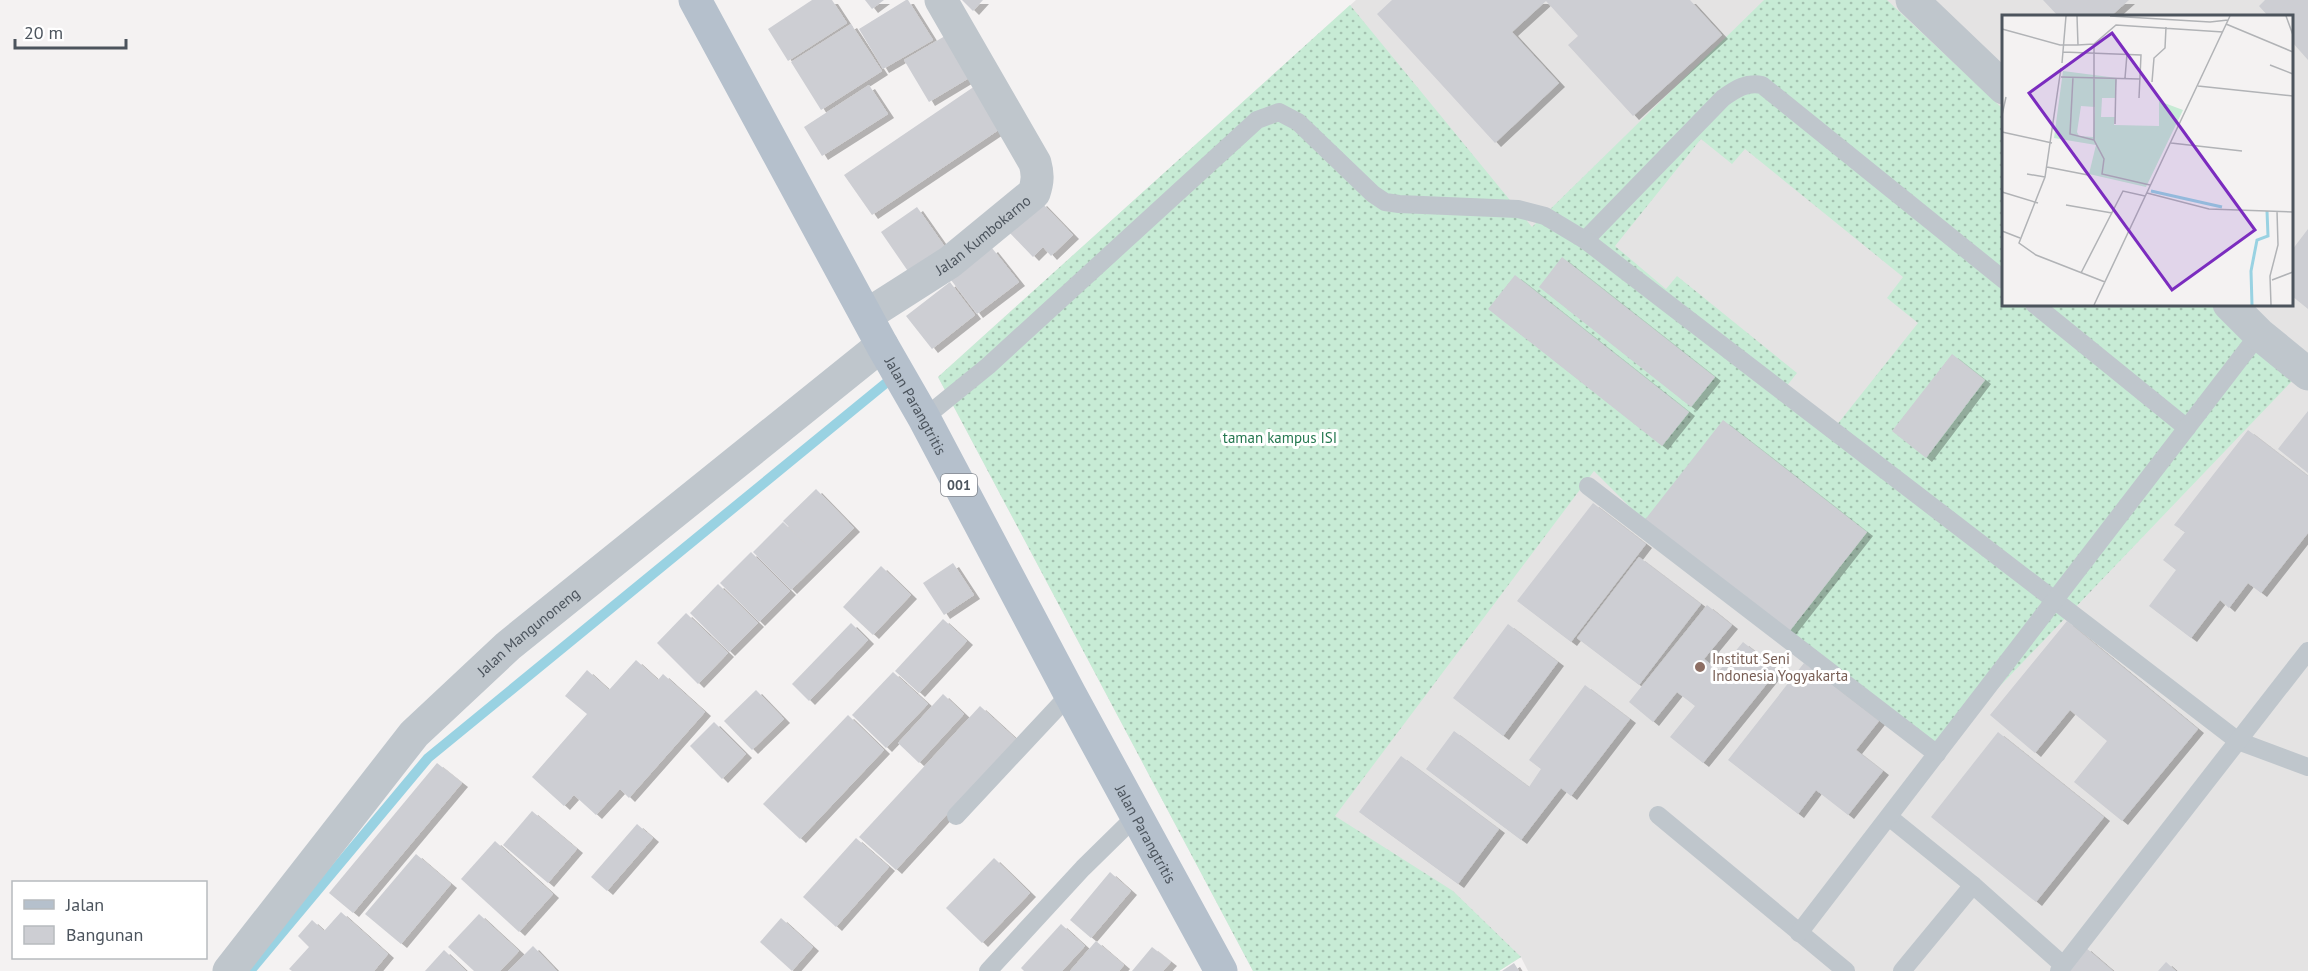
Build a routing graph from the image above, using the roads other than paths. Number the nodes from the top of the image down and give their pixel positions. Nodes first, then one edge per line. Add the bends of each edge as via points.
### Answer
1 (695, 0) edge
2 (941, 0) edge
3 (1912, 0) edge
4 (2002, 86) edge
5 (1585, 240) junction
6 (2002, 278) edge
7 (2036, 306) edge
8 (2231, 306) edge
9 (867, 315) junction
10 (2259, 334) junction
11 (882, 345) junction
12 (2308, 374) edge
13 (924, 418) junction
14 (2187, 428) junction
15 (1588, 486) dead end
16 (2055, 600) junction
17 (2308, 651) edge
18 (1070, 694) junction
19 (2238, 741) junction
20 (1937, 754) junction
21 (2308, 767) edge
22 (1658, 815) dead end
23 (957, 816) dead end
24 (1136, 816) junction
25 (1889, 817) junction
26 (1972, 885) junction
27 (1799, 933) junction
28 (242, 966) edge
29 (2061, 968) edge
30 (988, 971) edge
31 (1221, 971) edge
32 (1846, 971) edge
33 (1902, 971) edge

1 - 9 main road, Jalan Parangtritis / 001
2 - 9 street, Jalan Kumbokarno via 1035,163 1038,184 1034,193 950,262
3 - 4 street
5 - 6 lane via 1723,98 1751,83 1762,85
5 - 13 lane via 1545,216 1518,209 1385,202 1298,122 1279,112 1257,120 988,366
5 - 16 lane
7 - 14 lane
8 - 10 street
9 - 11 main road, Jalan Parangtritis / 001
10 - 12 street
10 - 14 lane
11 - 13 main road, Jalan Parangtritis / 001
11 - 28 street, Jalan Mangunoneng via 508,646 414,734
13 - 18 main road, Jalan Parangtritis / 001
14 - 16 lane
15 - 20 lane
16 - 19 lane
16 - 20 lane
17 - 19 lane
18 - 23 lane
18 - 24 main road, Jalan Parangtritis / 001
19 - 21 lane
19 - 29 lane
20 - 25 lane
22 - 27 lane
24 - 30 lane
24 - 31 main road, Jalan Parangtritis / 001
25 - 26 lane
25 - 27 lane
26 - 29 lane
26 - 33 lane
27 - 32 lane

